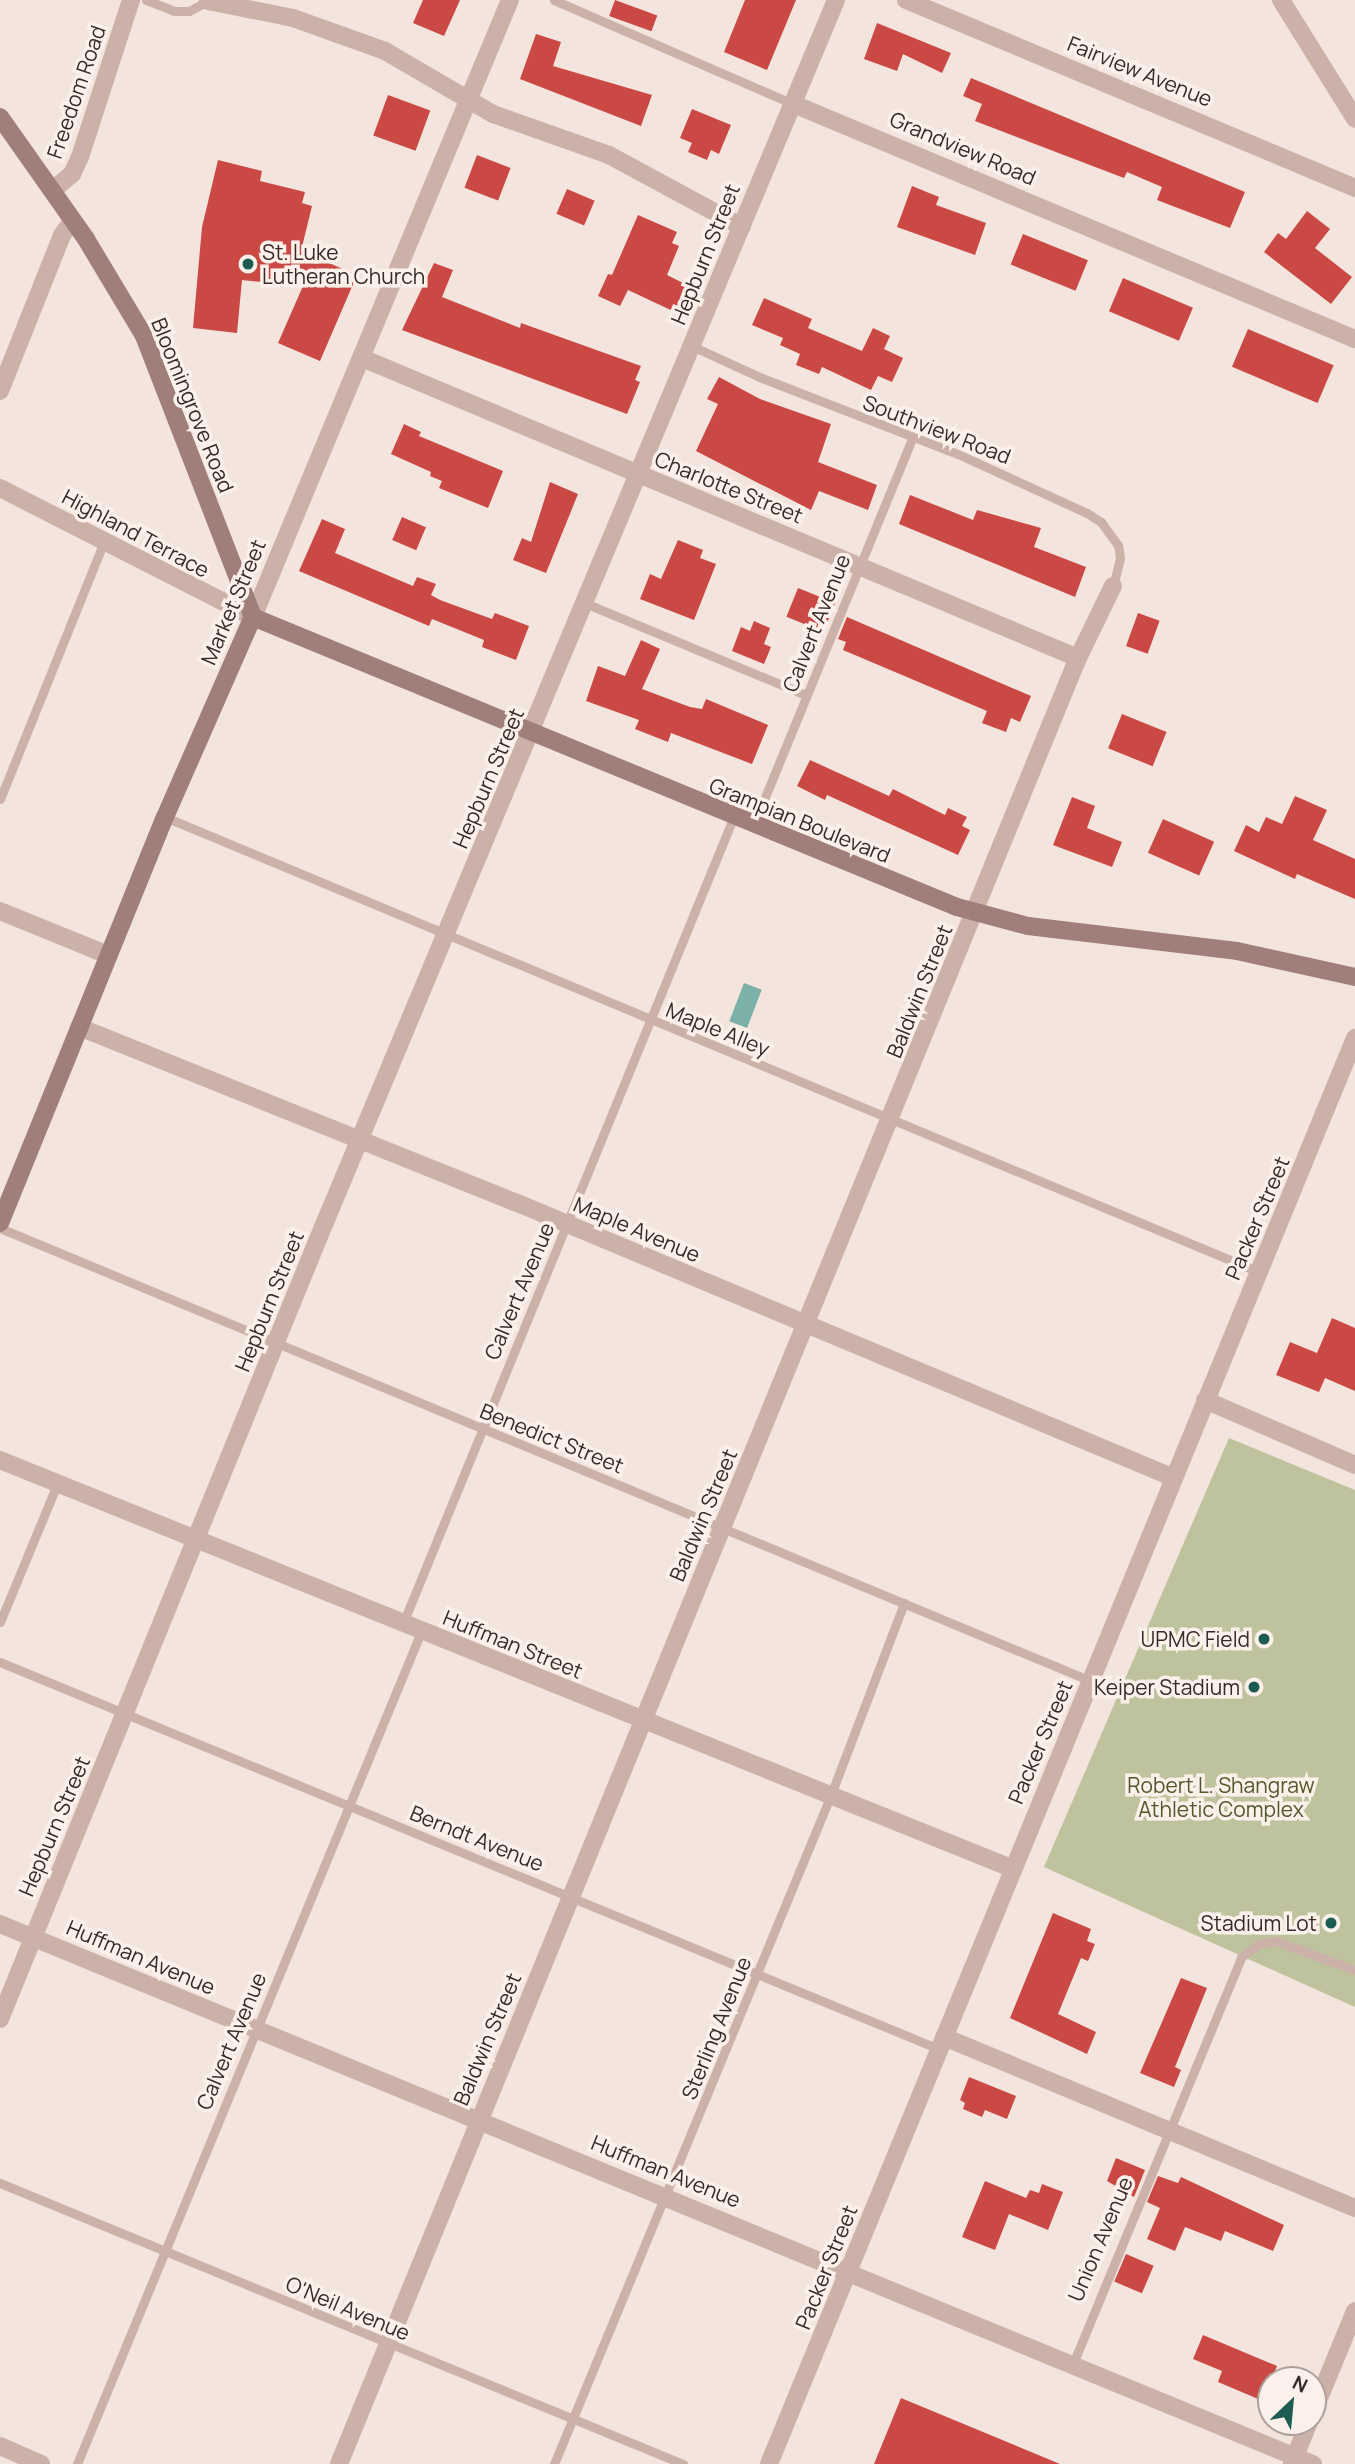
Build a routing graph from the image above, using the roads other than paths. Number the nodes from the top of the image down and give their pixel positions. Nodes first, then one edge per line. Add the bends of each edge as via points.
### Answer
1 (131, 0) edge
2 (146, 0) edge
3 (510, 0) edge
4 (554, 0) edge
5 (836, 0) edge
6 (906, 0) edge
7 (1281, 0) edge
8 (208, 1) edge
9 (469, 99) junction
10 (791, 103) junction
11 (0, 117) edge
12 (1355, 119) edge
13 (1355, 188) edge
14 (53, 190) junction
15 (72, 222) junction
16 (742, 227) junction
17 (1355, 339) edge
18 (692, 346) junction
19 (362, 358) junction
20 (0, 391) edge
21 (913, 437) junction
22 (638, 474) junction
23 (0, 488) edge
24 (104, 542) junction
25 (859, 565) junction
26 (1113, 586) joint
27 (585, 603) junction
28 (253, 617) junction
29 (1078, 658) junction
30 (807, 695) junction
31 (533, 733) junction
32 (0, 799) edge
33 (734, 816) junction
34 (164, 817) junction
35 (754, 824) junction
36 (0, 911) edge
37 (975, 912) junction
38 (447, 935) junction
39 (108, 955) junction
40 (1355, 977) edge
41 (652, 1021) junction
42 (79, 1027) junction
43 (1355, 1038) edge
44 (893, 1118) junction
45 (362, 1143) junction
46 (0, 1223) edge
47 (566, 1223) junction
48 (0, 1228) edge
49 (1259, 1272) junction
50 (807, 1326) junction
51 (276, 1342) junction
52 (1206, 1400) junction
53 (481, 1428) junction
54 (0, 1460) edge
55 (1355, 1465) edge
56 (1174, 1478) junction
57 (58, 1482) junction
58 (722, 1527) junction
59 (196, 1540) junction
60 (904, 1604) junction
61 (0, 1622) edge
62 (402, 1624) junction
63 (421, 1632) junction
64 (0, 1662) edge
65 (1091, 1681) junction
66 (125, 1715) junction
67 (643, 1720) junction
68 (830, 1797) junction
69 (349, 1807) junction
70 (1011, 1868) junction
71 (571, 1896) junction
72 (0, 1924) edge
73 (33, 1937) junction
74 (1355, 1970) edge
75 (757, 1973) junction
76 (0, 2019) edge
77 (256, 2029) junction
78 (942, 2043) junction
79 (478, 2118) junction
80 (1168, 2131) junction
81 (0, 2183) edge
82 (667, 2197) junction
83 (1355, 2208) edge
84 (164, 2252) junction
85 (850, 2271) junction
86 (1355, 2311) edge
87 (387, 2345) junction
88 (1072, 2366) junction
89 (1327, 2379) edge
90 (574, 2418) junction
91 (1303, 2436) edge
92 (0, 2446) edge
93 (1294, 2460) edge
94 (41, 2464) edge
95 (77, 2464) edge
96 (339, 2464) edge
97 (554, 2464) edge
98 (683, 2464) edge
99 (769, 2464) edge
100 (1313, 2464) edge

1 - 14 street, Freedom Road via 80,157 72,174
2 - 8 lane via 174,11 189,11
3 - 9 street, Market Street
4 - 10 lane, Grandview Road via 610,29
5 - 10 street, Hepburn Street
6 - 13 street, Fairview Avenue
7 - 12 street
8 - 9 street via 293,18 385,51
9 - 16 street via 493,114 609,155
9 - 19 street, Market Street
10 - 16 street, Hepburn Street
10 - 17 street, Grandview Road
11 - 14 main road, Bloomingrove Road
14 - 15 main road, Bloomingrove Road
15 - 20 street via 62,236
15 - 28 main road, Bloomingrove Road via 144,336
16 - 18 street, Hepburn Street
18 - 21 lane, Southview Road
18 - 22 street, Hepburn Street
19 - 22 street, Charlotte Street
19 - 28 street, Market Street
21 - 25 lane, Calvert Avenue
21 - 26 lane, Southview Road via 1056,497 1101,522 1118,545 1120,558
22 - 25 street, Charlotte Street
22 - 27 street, Hepburn Street
23 - 24 street, Highland Terrace
24 - 28 street, Highland Terrace
24 - 32 lane
25 - 29 street, Charlotte Street
25 - 30 lane, Calvert Avenue
26 - 29 street, Baldwin Street
27 - 30 lane
27 - 31 street, Hepburn Street
28 - 31 main road, Grampian Boulevard
28 - 34 main road, Market Street
29 - 37 street, Baldwin Street
30 - 35 lane, Calvert Avenue
31 - 33 main road, Grampian Boulevard
31 - 38 street, Hepburn Street
33 - 35 main road, Grampian Boulevard
33 - 41 lane, Calvert Avenue
34 - 38 lane, Maple Alley
34 - 39 main road, Market Street
35 - 37 main road, Grampian Boulevard
36 - 39 street
37 - 40 main road, Grampian Boulevard via 1099,937 1237,951
37 - 44 street, Baldwin Street
38 - 41 lane, Maple Alley
38 - 45 street, Hepburn Street
39 - 42 main road, Market Street
41 - 44 lane, Maple Alley
41 - 47 lane, Calvert Avenue
42 - 45 street, Maple Avenue
42 - 46 main road, Market Street
43 - 49 street, Packer Street
44 - 49 lane, Maple Alley
44 - 50 street, Baldwin Street
45 - 47 street, Maple Avenue
45 - 51 street, Hepburn Street
47 - 50 street, Maple Avenue
47 - 53 lane, Calvert Avenue
48 - 51 lane, Benedict Street
49 - 52 street, Packer Street
50 - 56 street, Maple Avenue
50 - 58 street, Baldwin Street
51 - 53 lane, Benedict Street
51 - 59 street, Hepburn Street
52 - 55 street
52 - 56 street, Packer Street
53 - 58 lane, Benedict Street
53 - 62 lane, Calvert Avenue
54 - 57 street, Huffman Street
56 - 65 street, Packer Street
57 - 59 street, Huffman Street
57 - 61 lane
58 - 60 lane, Benedict Street
58 - 67 street, Baldwin Street
59 - 62 street, Huffman Street
59 - 66 street, Hepburn Street
60 - 65 lane, Benedict Street
60 - 68 lane, Sterling Avenue
62 - 63 street, Huffman Street
63 - 67 street, Huffman Street
63 - 69 lane, Calvert Avenue
64 - 66 lane, Berndt Avenue
65 - 70 street, Packer Street
66 - 69 lane, Berndt Avenue
66 - 73 street, Hepburn Street
67 - 68 street, Huffman Street
67 - 71 street, Baldwin Street
68 - 70 street, Huffman Street
68 - 75 lane, Sterling Avenue
69 - 71 lane, Berndt Avenue
69 - 77 lane, Calvert Avenue
70 - 78 street, Packer Street
71 - 75 lane, Berndt Avenue
71 - 79 street, Baldwin Street
72 - 73 street, Huffman Avenue
73 - 76 street, Hepburn Street
73 - 77 street, Huffman Avenue
74 - 80 lane, Union Avenue via 1276,1941 1248,1950 1236,1966
75 - 78 lane, Berndt Avenue
75 - 82 lane, Sterling Avenue
77 - 79 street, Huffman Avenue
77 - 84 lane, Calvert Avenue
78 - 80 street
78 - 85 street, Packer Street
79 - 82 street, Huffman Avenue
79 - 87 street, Baldwin Street
80 - 83 street
80 - 88 lane, Union Avenue
81 - 84 lane, O'Neil Avenue
82 - 85 street, Huffman Avenue
82 - 90 lane, Sterling Avenue
84 - 87 lane, O'Neil Avenue
84 - 95 lane, Calvert Avenue
85 - 88 street, Huffman Avenue
85 - 99 street, Packer Street
86 - 89 street
87 - 90 lane, O'Neil Avenue
87 - 96 street, Baldwin Street
88 - 93 street, Huffman Avenue
90 - 97 lane, Sterling Avenue
90 - 98 lane, O'Neil Avenue
91 - 93 street
92 - 94 street
93 - 100 street, Huffman Avenue

